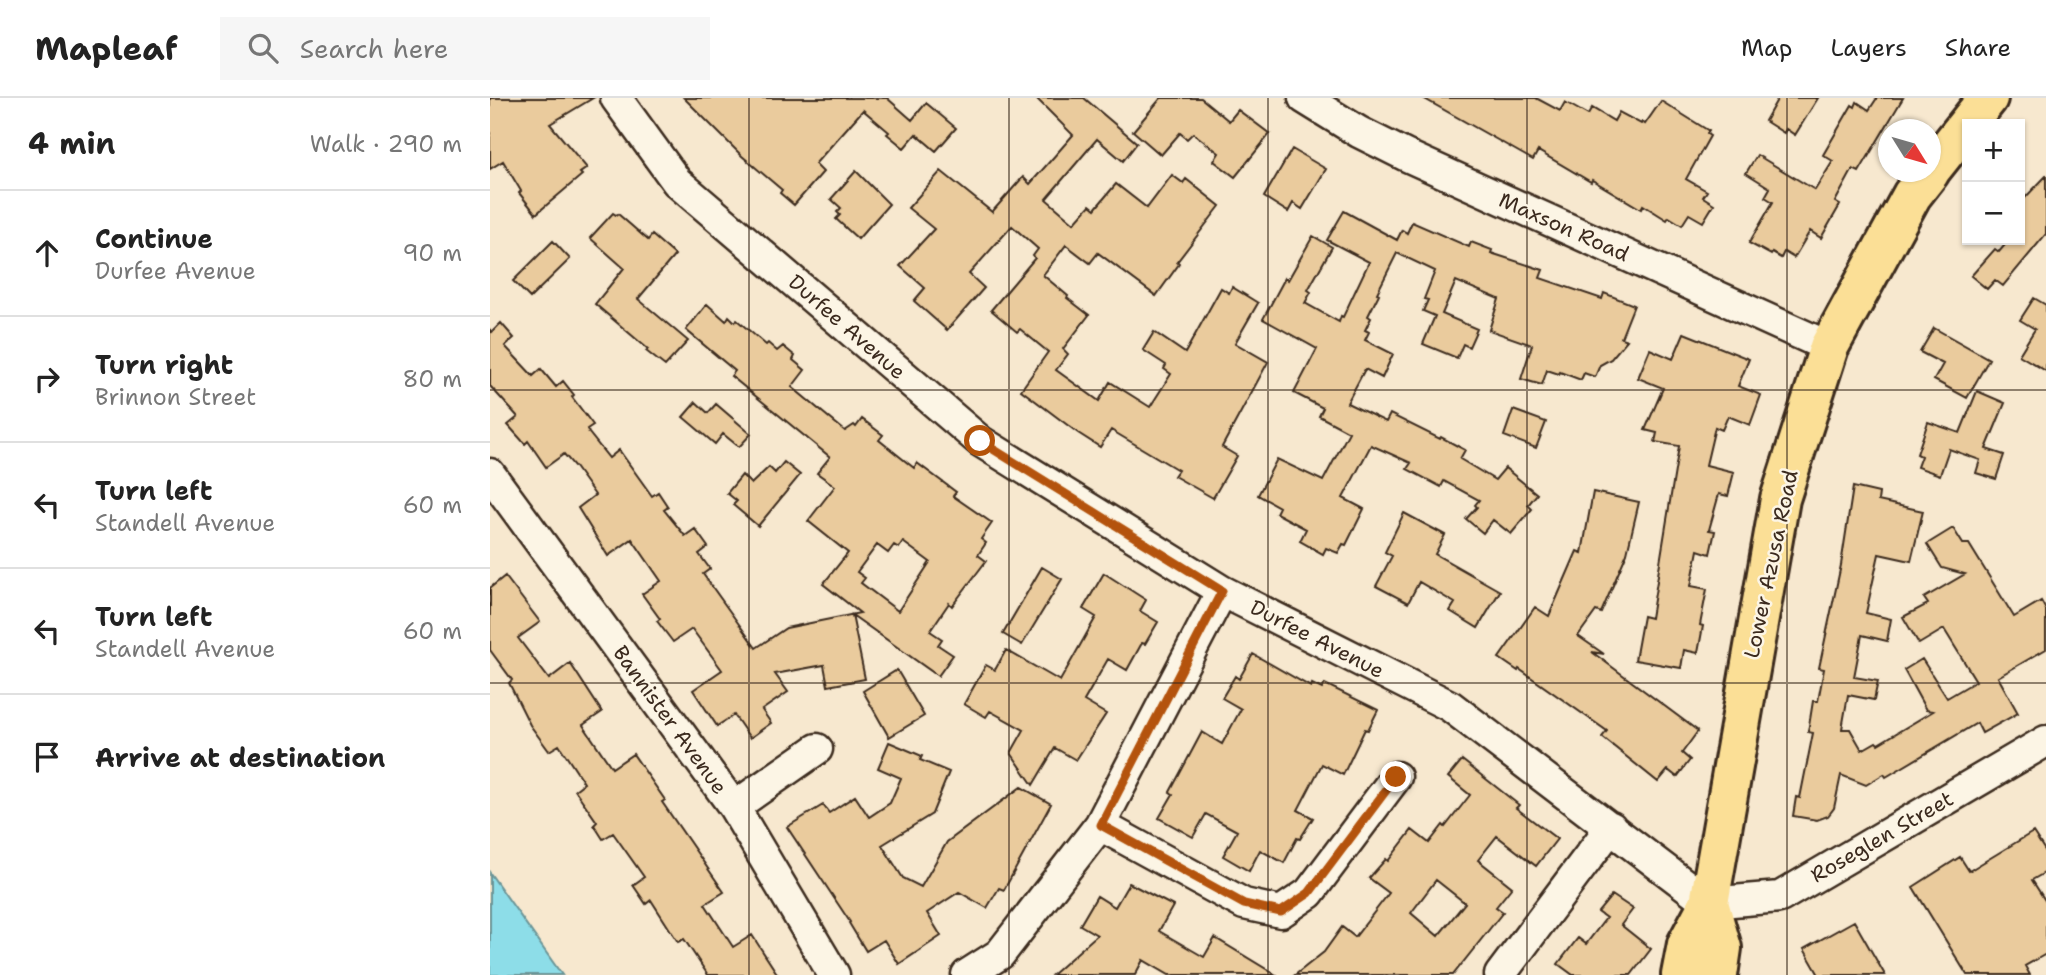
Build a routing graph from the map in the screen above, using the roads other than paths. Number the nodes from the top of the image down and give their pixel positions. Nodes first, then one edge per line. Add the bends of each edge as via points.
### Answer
1 (616, 98) edge
2 (1304, 98) edge
3 (1988, 98) edge
4 (1941, 157) edge
5 (1922, 182) edge
6 (1829, 347) junction
7 (490, 474) edge
8 (1222, 591) junction
9 (2046, 741) edge
10 (817, 749) dead end
11 (1396, 777) dead end
12 (734, 807) junction
13 (1101, 825) junction
14 (1611, 827) junction
15 (1709, 903) junction
16 (834, 975) edge
17 (967, 975) edge
18 (1500, 975) edge
19 (1681, 975) edge
20 (1718, 975) edge

1 - 8 street, Durfee Avenue via 677,182 980,441
2 - 6 street, Maxson Road via 1405,155
3 - 4 main road, Lower Azusa Road
5 - 6 main road, Lower Azusa Road
6 - 15 main road, Lower Azusa Road via 1780,499
7 - 12 street, Bannister Avenue
8 - 13 street
8 - 14 street, Durfee Avenue via 1450,706
9 - 15 street, Roseglen Street via 1780,897
10 - 12 street
11 - 13 street via 1309,893 1281,912 1244,904
12 - 16 street, Bannister Avenue
13 - 17 street via 1000,954
14 - 15 street, Durfee Avenue
14 - 18 street
15 - 19 main road, Lower Azusa Road via 1687,944
15 - 20 main road, Lower Azusa Road via 1722,948

